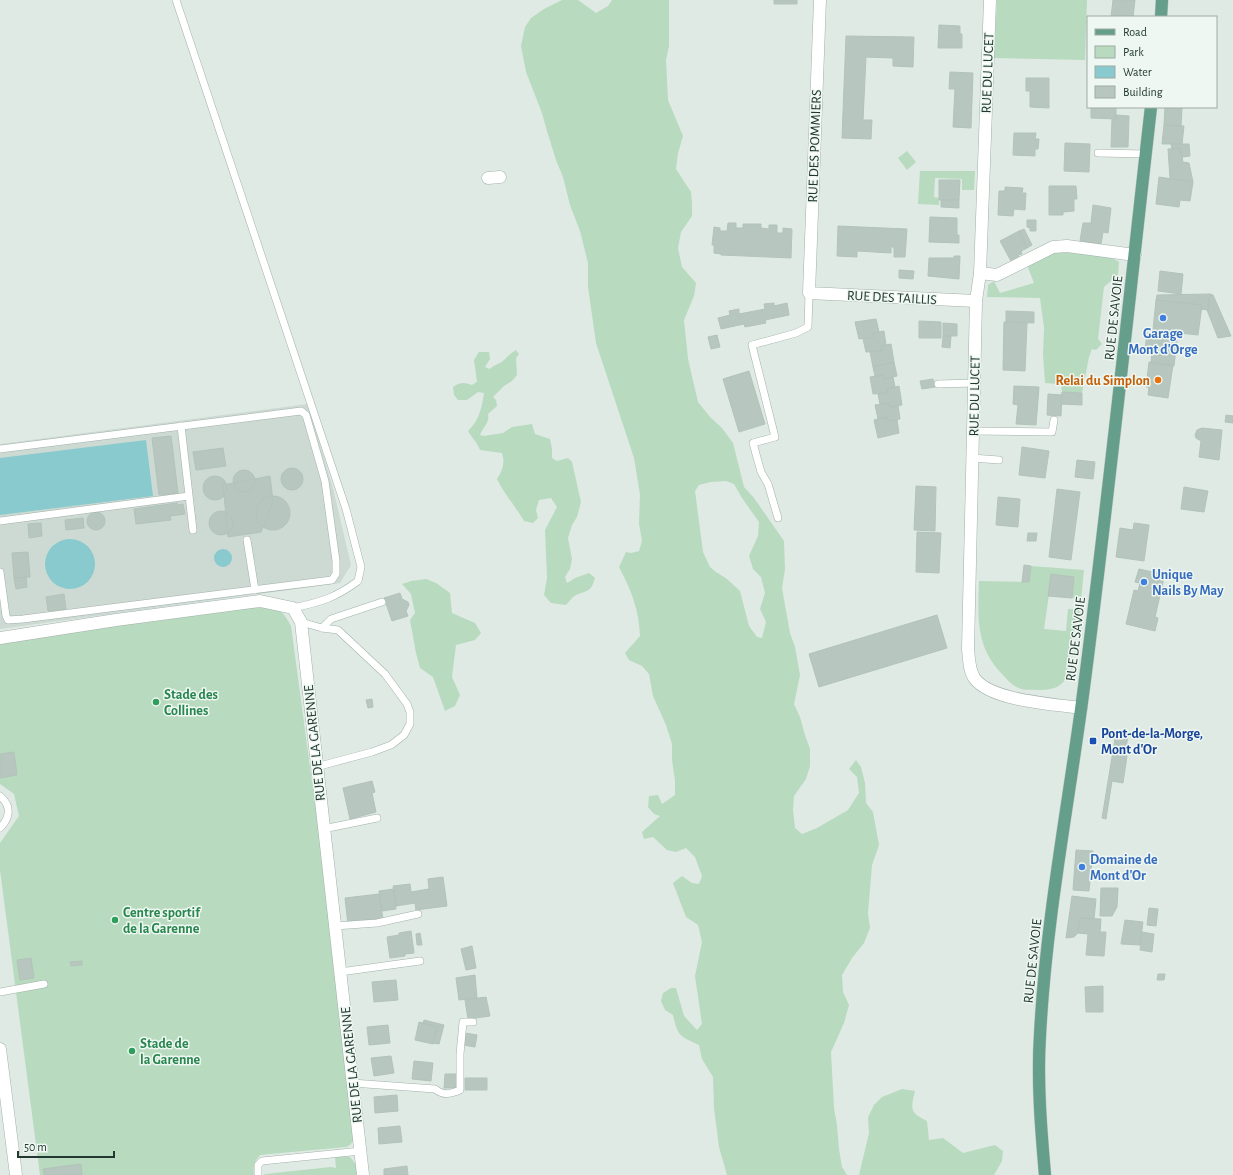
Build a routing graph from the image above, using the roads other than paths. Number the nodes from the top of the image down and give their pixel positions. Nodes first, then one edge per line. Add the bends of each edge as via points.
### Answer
1 (176, 0) edge
2 (820, 0) edge
3 (990, 0) edge
4 (1162, 0) edge
5 (1160, 16) edge
6 (1151, 108) edge
7 (1098, 153) dead end
8 (1145, 154) junction
9 (1135, 255) junction
10 (980, 273) junction
11 (809, 293) junction
12 (976, 301) junction
13 (974, 383) junction
14 (938, 384) dead end
15 (1054, 420) dead end
16 (181, 426) junction
17 (973, 431) junction
18 (0, 449) edge
19 (972, 458) junction
20 (999, 460) dead end
21 (189, 496) junction
22 (778, 518) dead end
23 (0, 520) edge
24 (194, 530) dead end
25 (247, 540) dead end
26 (0, 572) edge
27 (255, 590) junction
28 (382, 602) dead end
29 (293, 608) junction
30 (301, 622) junction
31 (322, 628) junction
32 (0, 638) edge
33 (1081, 708) junction
34 (316, 767) junction
35 (0, 796) edge
36 (377, 818) dead end
37 (0, 828) edge
38 (324, 829) junction
39 (418, 914) dead end
40 (335, 926) junction
41 (420, 961) dead end
42 (340, 972) junction
43 (44, 984) dead end
44 (0, 992) edge
45 (473, 1022) dead end
46 (0, 1049) edge
47 (352, 1083) junction
48 (361, 1152) junction
49 (16, 1175) edge
50 (258, 1175) edge
51 (363, 1175) edge
52 (1045, 1175) edge

1 - 29 lane via 346,509 361,567 358,581 343,592 319,603
2 - 11 street, RUE DES POMMIERS
3 - 10 street, RUE DU LUCET
4 - 5 main road
6 - 8 main road, RUE DE SAVOIE
7 - 8 lane
8 - 9 main road, RUE DE SAVOIE
9 - 10 street via 1067,246 1053,247 996,275
9 - 33 main road, RUE DE SAVOIE
10 - 12 street, RUE DU LUCET
11 - 12 street, RUE DES TAILLIS
11 - 22 lane via 808,327 796,333 752,345 775,437 753,443
12 - 13 street, RUE DU LUCET
13 - 14 lane
13 - 17 street, RUE DU LUCET
15 - 17 lane via 1052,432
16 - 18 lane
16 - 21 lane
16 - 27 lane via 297,410 306,415 325,481 336,574 332,580
17 - 19 street, RUE DU LUCET
19 - 20 lane
19 - 33 street, RUE DU LUCET via 968,649 969,666 974,679 983,686 1015,699
21 - 23 lane
21 - 24 lane
25 - 27 lane
26 - 27 lane via 8,620
28 - 31 lane via 332,619
29 - 30 street, RUE DE LA GARENNE
29 - 32 street via 260,601
30 - 31 lane
30 - 34 street, RUE DE LA GARENNE
31 - 34 lane via 338,630 385,674 407,704 410,724 404,735 391,745
33 - 52 main road, RUE DE SAVOIE via 1046,957 1040,1036
34 - 38 street, RUE DE LA GARENNE
35 - 37 lane via 6,801 9,812 6,822
36 - 38 lane
38 - 40 street, RUE DE LA GARENNE
39 - 40 lane via 377,923
40 - 42 street, RUE DE LA GARENNE
41 - 42 lane
42 - 47 street, RUE DE LA GARENNE
43 - 44 lane
45 - 47 lane via 463,1022 460,1090 440,1093 435,1089
46 - 49 street
47 - 48 street, RUE DE LA GARENNE
48 - 50 lane via 268,1159 258,1165
48 - 51 street, RUE DE LA GARENNE

